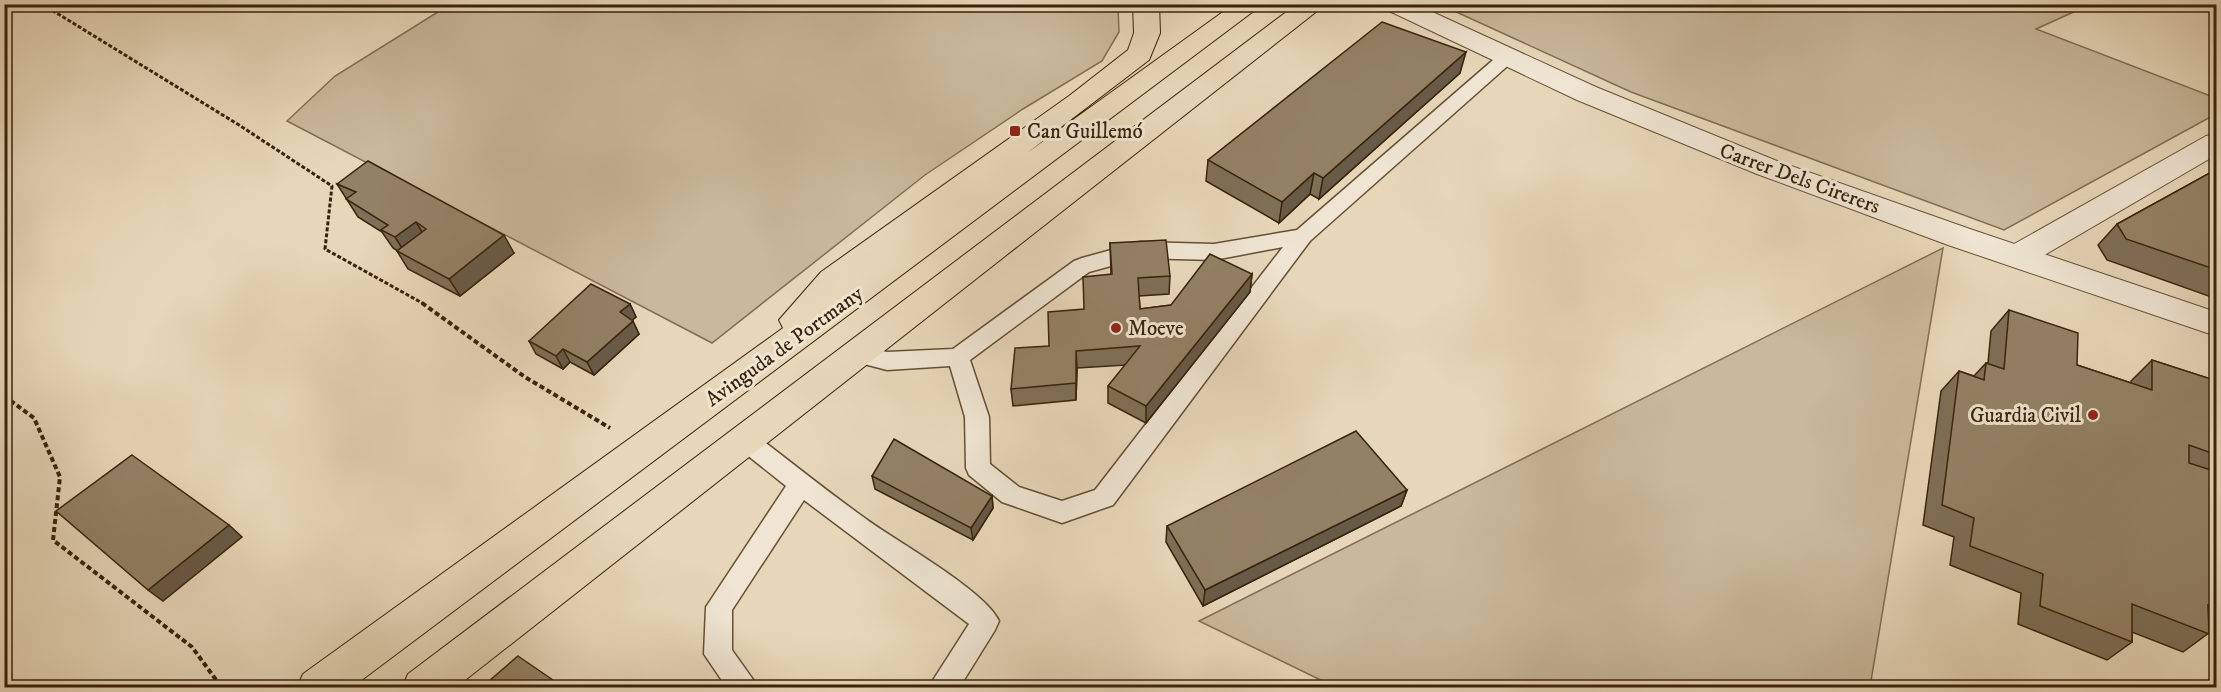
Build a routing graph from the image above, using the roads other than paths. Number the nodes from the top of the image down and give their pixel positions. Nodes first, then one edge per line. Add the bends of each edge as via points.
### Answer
1 (1146, 4) edge
2 (1251, 4) edge
3 (1314, 4) edge
4 (1394, 4) edge
5 (1506, 58) junction
6 (2217, 143) edge
7 (1303, 236) junction
8 (2018, 256) junction
9 (2185, 314) junction
10 (2217, 324) edge
11 (2217, 337) edge
12 (857, 354) junction
13 (958, 357) junction
14 (737, 381) junction
15 (745, 440) junction
16 (801, 483) junction
17 (317, 687) edge
18 (422, 687) edge
19 (745, 687) edge
20 (942, 687) edge

1 - 14 main road via 1147,33 1140,54 832,280
2 - 14 main road, Avinguda de Portmany
3 - 12 main road
4 - 5 street, Carrer Dels Cirerers
5 - 7 lane
5 - 8 street, Carrer Dels Cirerers via 1704,143
6 - 8 street
7 - 13 lane via 1214,252 1140,250 1082,266
7 - 13 lane via 1104,498 1062,512 1011,495 978,468 977,417
8 - 9 street, Carrer Dels Cirerers
9 - 10 street, Carrer Dels Cirerers
9 - 11 lane
12 - 13 lane via 887,361
12 - 15 main road
14 - 17 main road, Avinguda de Portmany
15 - 16 lane
15 - 18 main road
16 - 19 lane via 719,607 718,654
16 - 20 lane via 986,621

